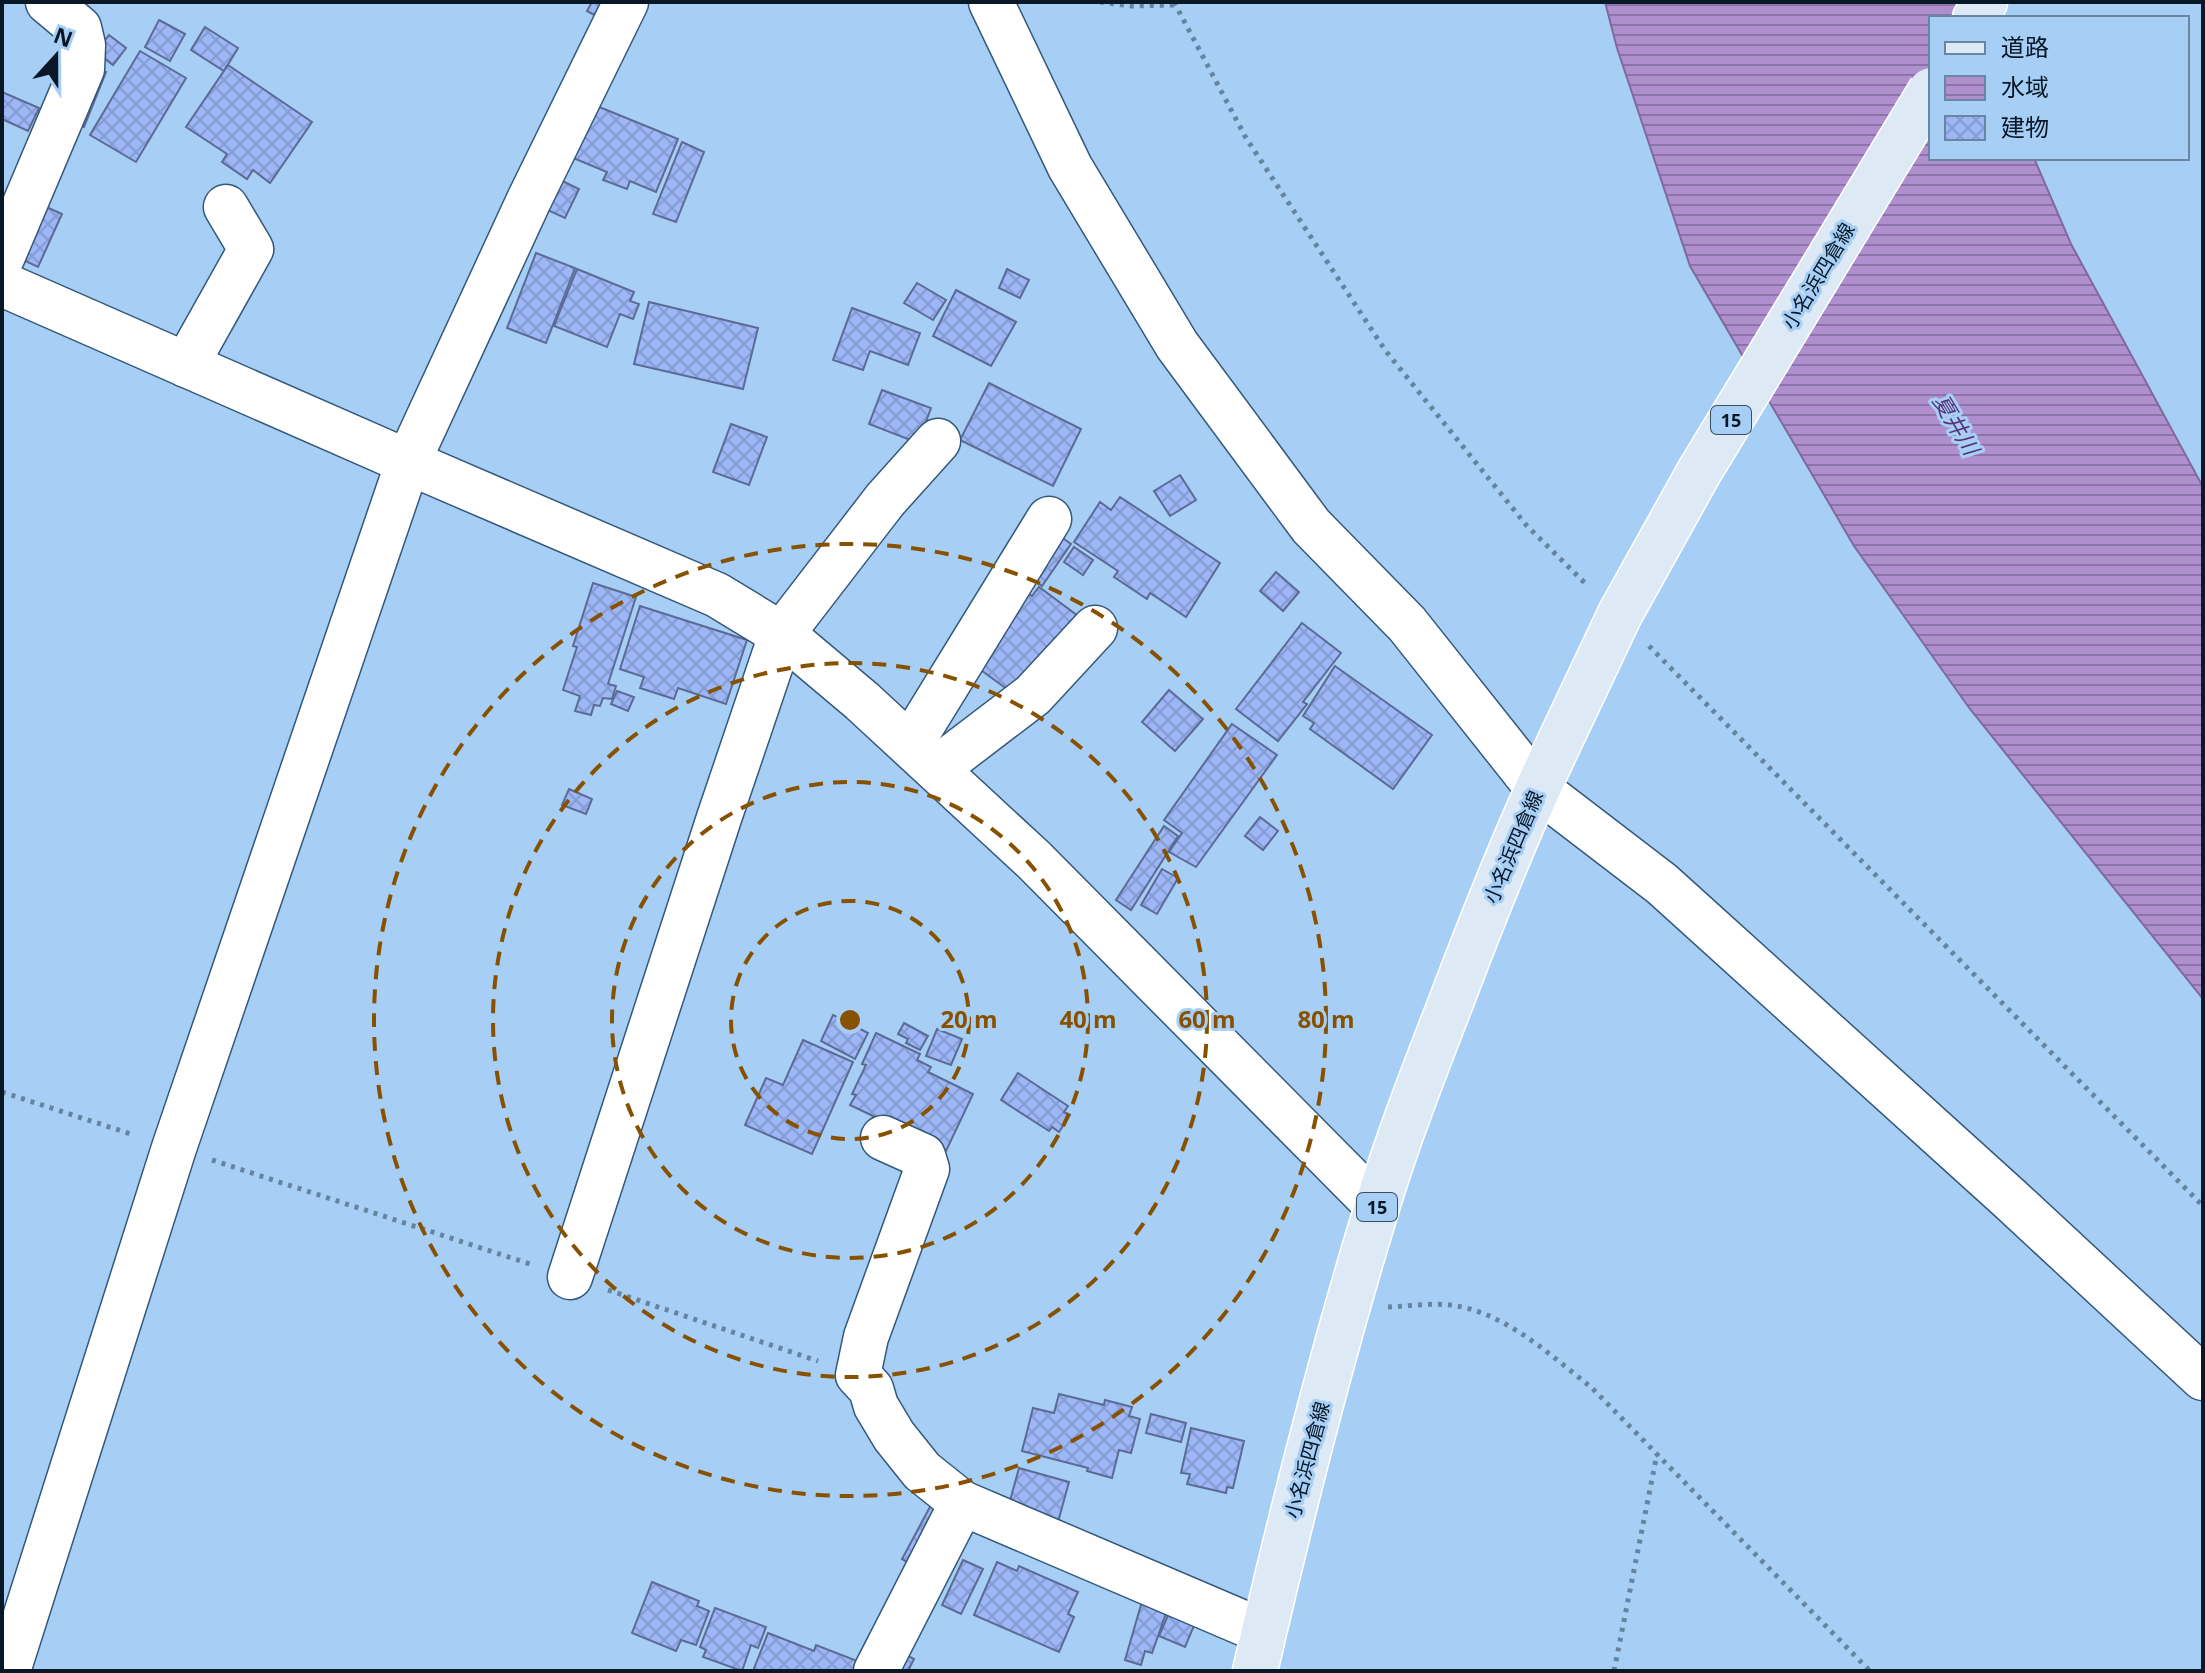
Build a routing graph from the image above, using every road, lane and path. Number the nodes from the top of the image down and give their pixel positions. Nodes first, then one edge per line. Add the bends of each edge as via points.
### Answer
1 (48, 2) edge
2 (626, 2) edge
3 (991, 2) edge
4 (1100, 2) edge
5 (1174, 3) edge
6 (1929, 93) edge
7 (226, 207) dead end
8 (2, 258) edge
9 (2, 284) edge
10 (186, 365) junction
11 (938, 441) dead end
12 (408, 462) junction
13 (1049, 519) dead end
14 (1595, 594) dead end
15 (1095, 628) dead end
16 (781, 635) junction
17 (1641, 638) dead end
18 (923, 757) junction
19 (1544, 774) junction
20 (2, 1092) edge
21 (883, 1138) dead end
22 (174, 1148) junction
23 (1377, 1206) junction
24 (2203, 1206) edge
25 (570, 1277) junction
26 (1348, 1309) junction
27 (858, 1375) junction
28 (2203, 1378) edge
29 (1657, 1454) junction
30 (962, 1503) junction
31 (1259, 1651) edge
32 (8, 1671) edge
33 (876, 1671) edge
34 (1614, 1671) edge
35 (1870, 1671) edge

1 - 8 street via 79,28 82,69
2 - 12 street
3 - 19 street via 1070,167 1177,345 1311,526
4 - 5 path
5 - 14 path via 1246,138 1385,350 1527,526
6 - 19 main road, 小名浜四倉線 / 15, bridge via 1699,472 1620,614
7 - 10 street via 251,249
9 - 10 street
10 - 12 street
11 - 16 street via 885,500
12 - 16 street via 717,595
12 - 22 street
13 - 18 street
15 - 18 street via 1033,695
16 - 18 street
16 - 25 street
17 - 24 path
18 - 23 street via 1034,860
19 - 23 main road, 小名浜四倉線 / 15 via 1427,1062
19 - 28 street
20 - 22 path
21 - 27 street via 923,1156 927,1169 866,1337
22 - 25 path
22 - 32 street
23 - 26 main road, 小名浜四倉線 / 15
25 - 27 path
26 - 29 path via 1451,1305 1487,1316 1518,1332 1591,1387
26 - 31 main road, 小名浜四倉線 / 15
27 - 30 street via 922,1471
29 - 34 path
29 - 35 path
30 - 31 street
30 - 33 street

